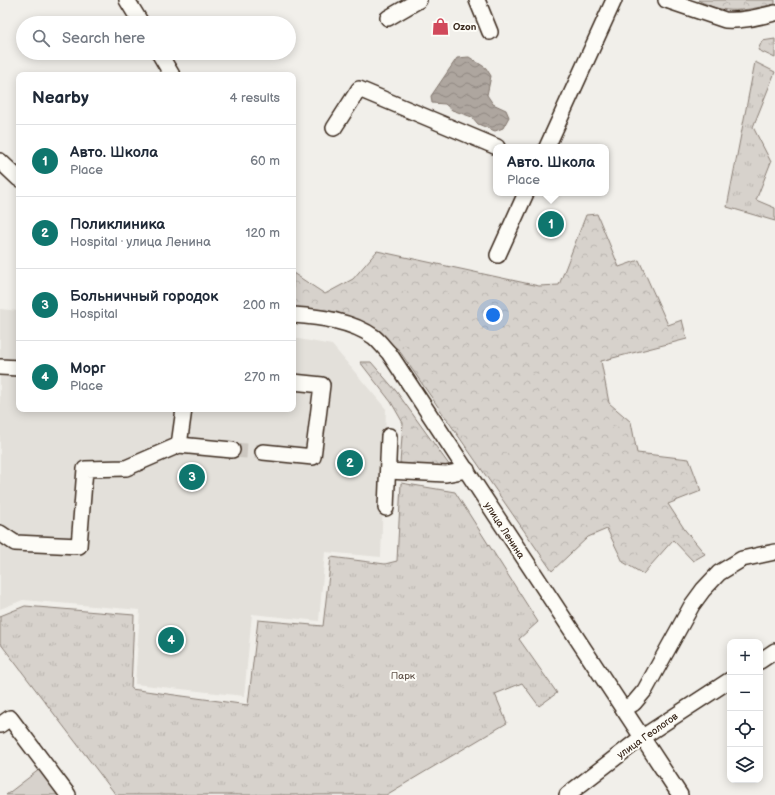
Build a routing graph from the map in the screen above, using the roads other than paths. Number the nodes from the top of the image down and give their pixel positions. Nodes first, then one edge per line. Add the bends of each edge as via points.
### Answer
1 (127, 0) edge
2 (419, 0) edge
3 (477, 0) edge
4 (614, 0) edge
5 (666, 0) edge
6 (681, 3) edge
7 (775, 13) edge
8 (137, 16) edge
9 (388, 18) dead end
10 (490, 32) dead end
11 (163, 60) edge
12 (170, 72) edge
13 (334, 128) dead end
14 (548, 144) edge
15 (493, 145) edge
16 (0, 162) edge
17 (16, 176) edge
18 (525, 196) edge
19 (498, 255) dead end
20 (296, 315) edge
21 (0, 366) edge
22 (16, 368) edge
23 (296, 382) edge
24 (184, 412) edge
25 (390, 436) dead end
26 (179, 445) junction
27 (232, 450) tunnel mouth
28 (263, 452) tunnel mouth
29 (388, 470) junction
30 (467, 470) junction
31 (386, 508) dead end
32 (0, 533) edge
33 (775, 552) edge
34 (775, 651) edge
35 (763, 659) edge
36 (727, 682) edge
37 (624, 709) junction
38 (0, 725) edge
39 (642, 738) junction
40 (68, 795) edge
41 (567, 795) edge
42 (680, 795) edge

1 - 8 street
2 - 9 street
3 - 10 street
4 - 14 street
5 - 6 street
6 - 7 street via 734,21
11 - 12 street
13 - 15 street via 359,89
16 - 17 street
18 - 19 street
20 - 30 street, улица Ленина via 342,322 374,338 389,353
21 - 22 street
23 - 28 street via 322,385 313,456
24 - 26 street
25 - 29 street
26 - 27 street
26 - 32 street via 126,468 85,469 79,546 15,544
29 - 30 street via 446,474
29 - 31 street
30 - 37 street, улица Ленина
33 - 37 street via 742,559 719,573 692,605 645,690 634,703
34 - 35 street
36 - 39 street, улица Геологов
37 - 39 street, улица Ленина
38 - 40 street via 10,718
39 - 41 street, улица Геологов
39 - 42 street, улица Ленина

